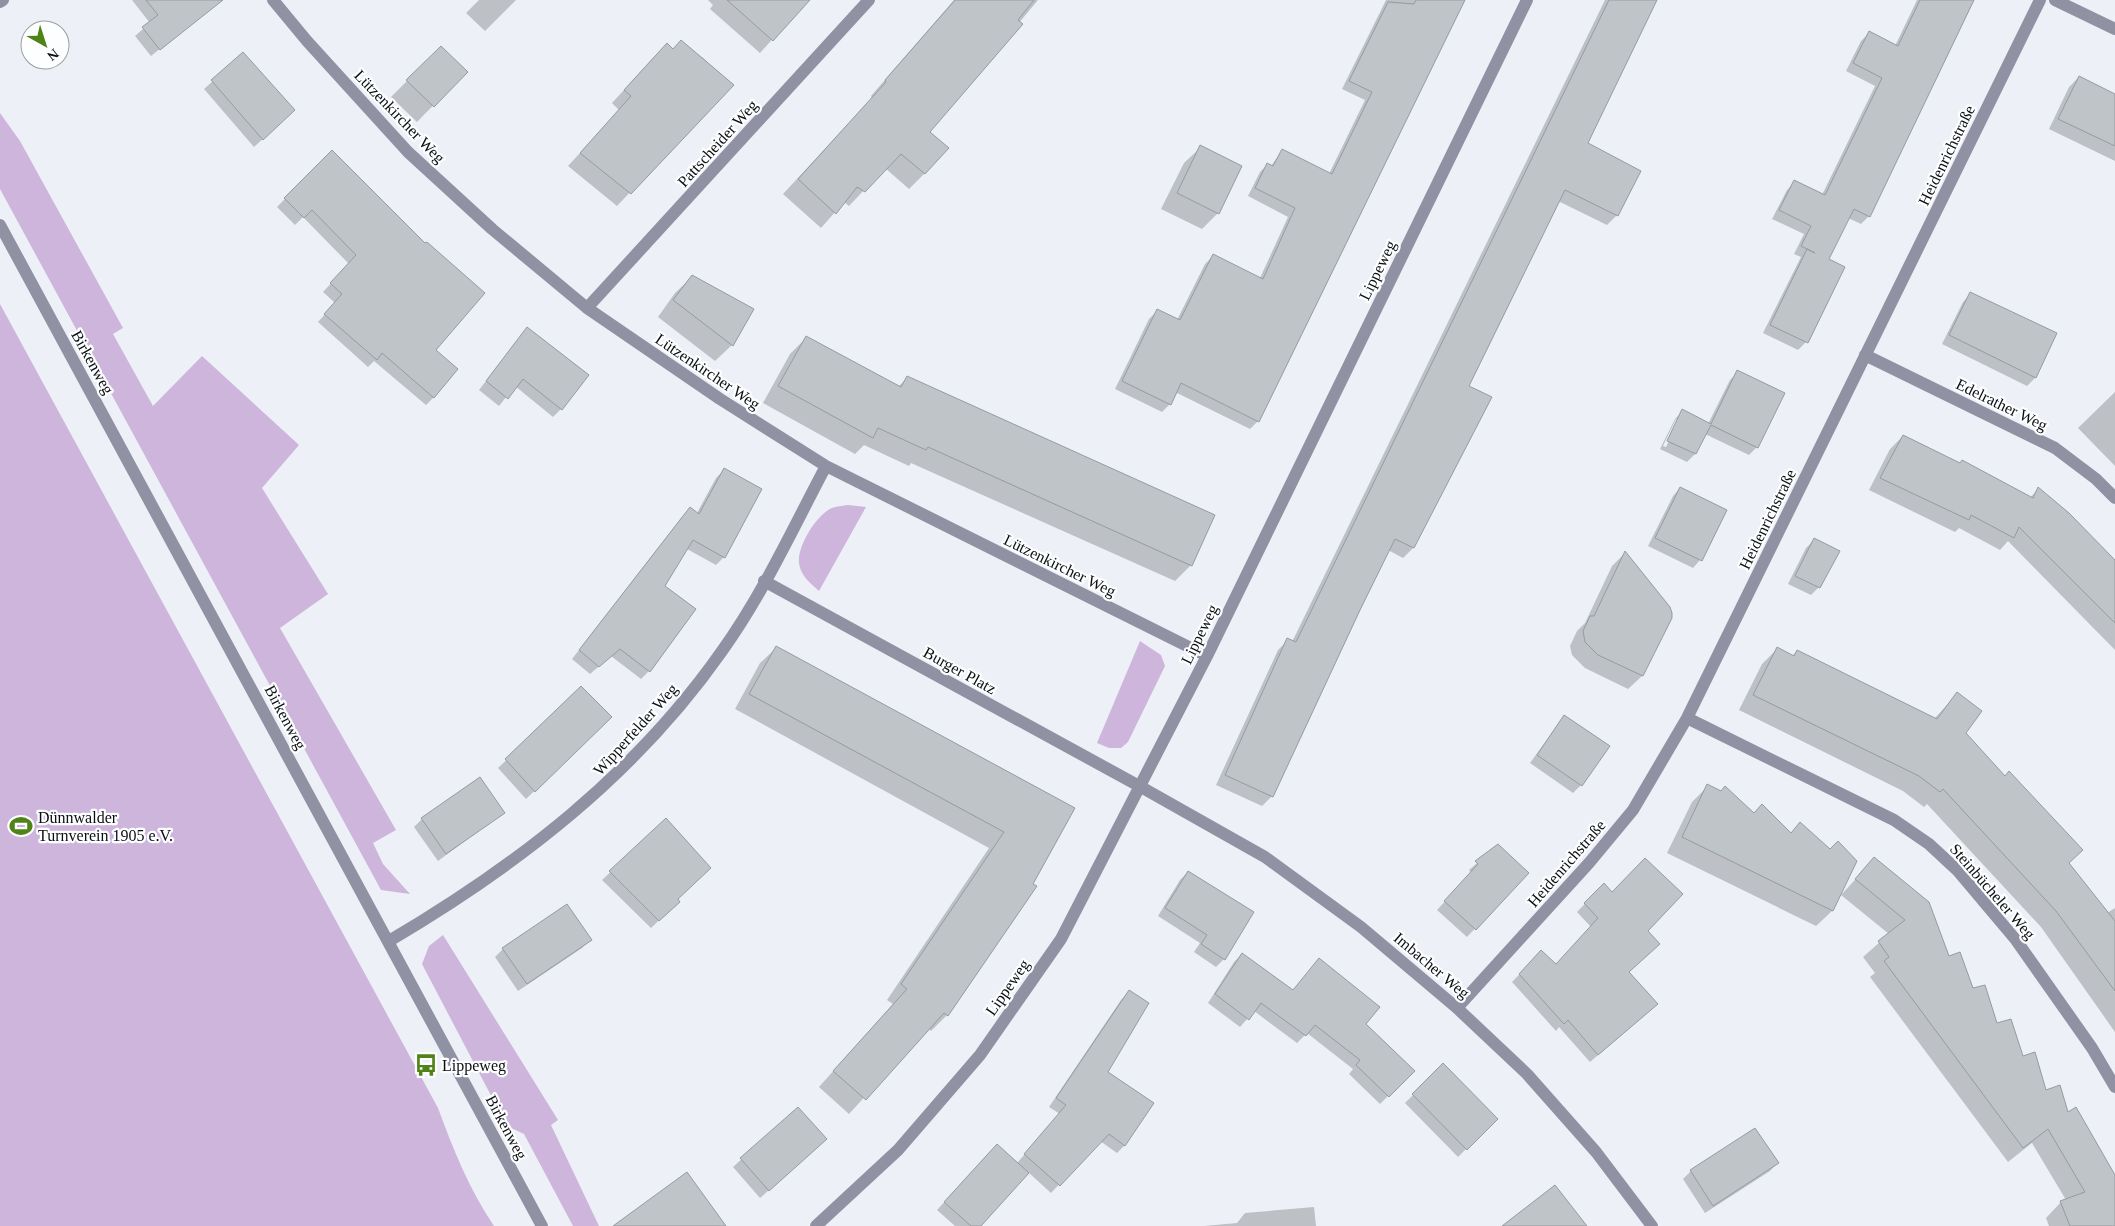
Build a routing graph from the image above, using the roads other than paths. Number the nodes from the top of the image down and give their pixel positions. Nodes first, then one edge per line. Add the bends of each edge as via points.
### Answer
1 (273, 0) edge
2 (869, 0) edge
3 (1526, 0) edge
4 (2040, 0) edge
5 (2055, 0) edge
6 (2115, 29) edge
7 (0, 225) edge
8 (587, 308) junction
9 (1865, 355) junction
10 (826, 466) junction
11 (2115, 498) edge
12 (764, 581) junction
13 (1207, 656) junction
14 (1688, 718) junction
15 (1141, 787) junction
16 (389, 941) junction
17 (1457, 1008) junction
18 (2115, 1087) edge
19 (542, 1226) edge
20 (816, 1226) edge
21 (1652, 1226) edge

1 - 8 street, Lützenkircher Weg via 408,152 492,229
2 - 8 street, Pattscheider Weg
3 - 13 street, Lippeweg
4 - 9 street, Heidenrichstraße
5 - 6 street
7 - 16 street, Birkenweg
8 - 10 street, Lützenkircher Weg via 720,399
9 - 11 street, Edelrather Weg via 2055,448
9 - 14 street, Heidenrichstraße
10 - 12 street, Wipperfelder Weg
10 - 13 street, Lützenkircher Weg
12 - 15 street, Burger Platz
12 - 16 street, Wipperfelder Weg via 723,650 668,721 608,784 493,876
13 - 15 street, Lippeweg
14 - 17 street, Heidenrichstraße via 1633,810
14 - 18 street, Steinbücheler Weg via 1894,820 1929,844 1957,870 2016,940 2092,1048
15 - 17 street, Imbacher Weg via 1265,857 1361,927
15 - 20 street, Lippeweg via 1061,938 980,1055 898,1150
16 - 19 street, Birkenweg
17 - 21 street, Imbacher Weg via 1527,1074 1596,1152

